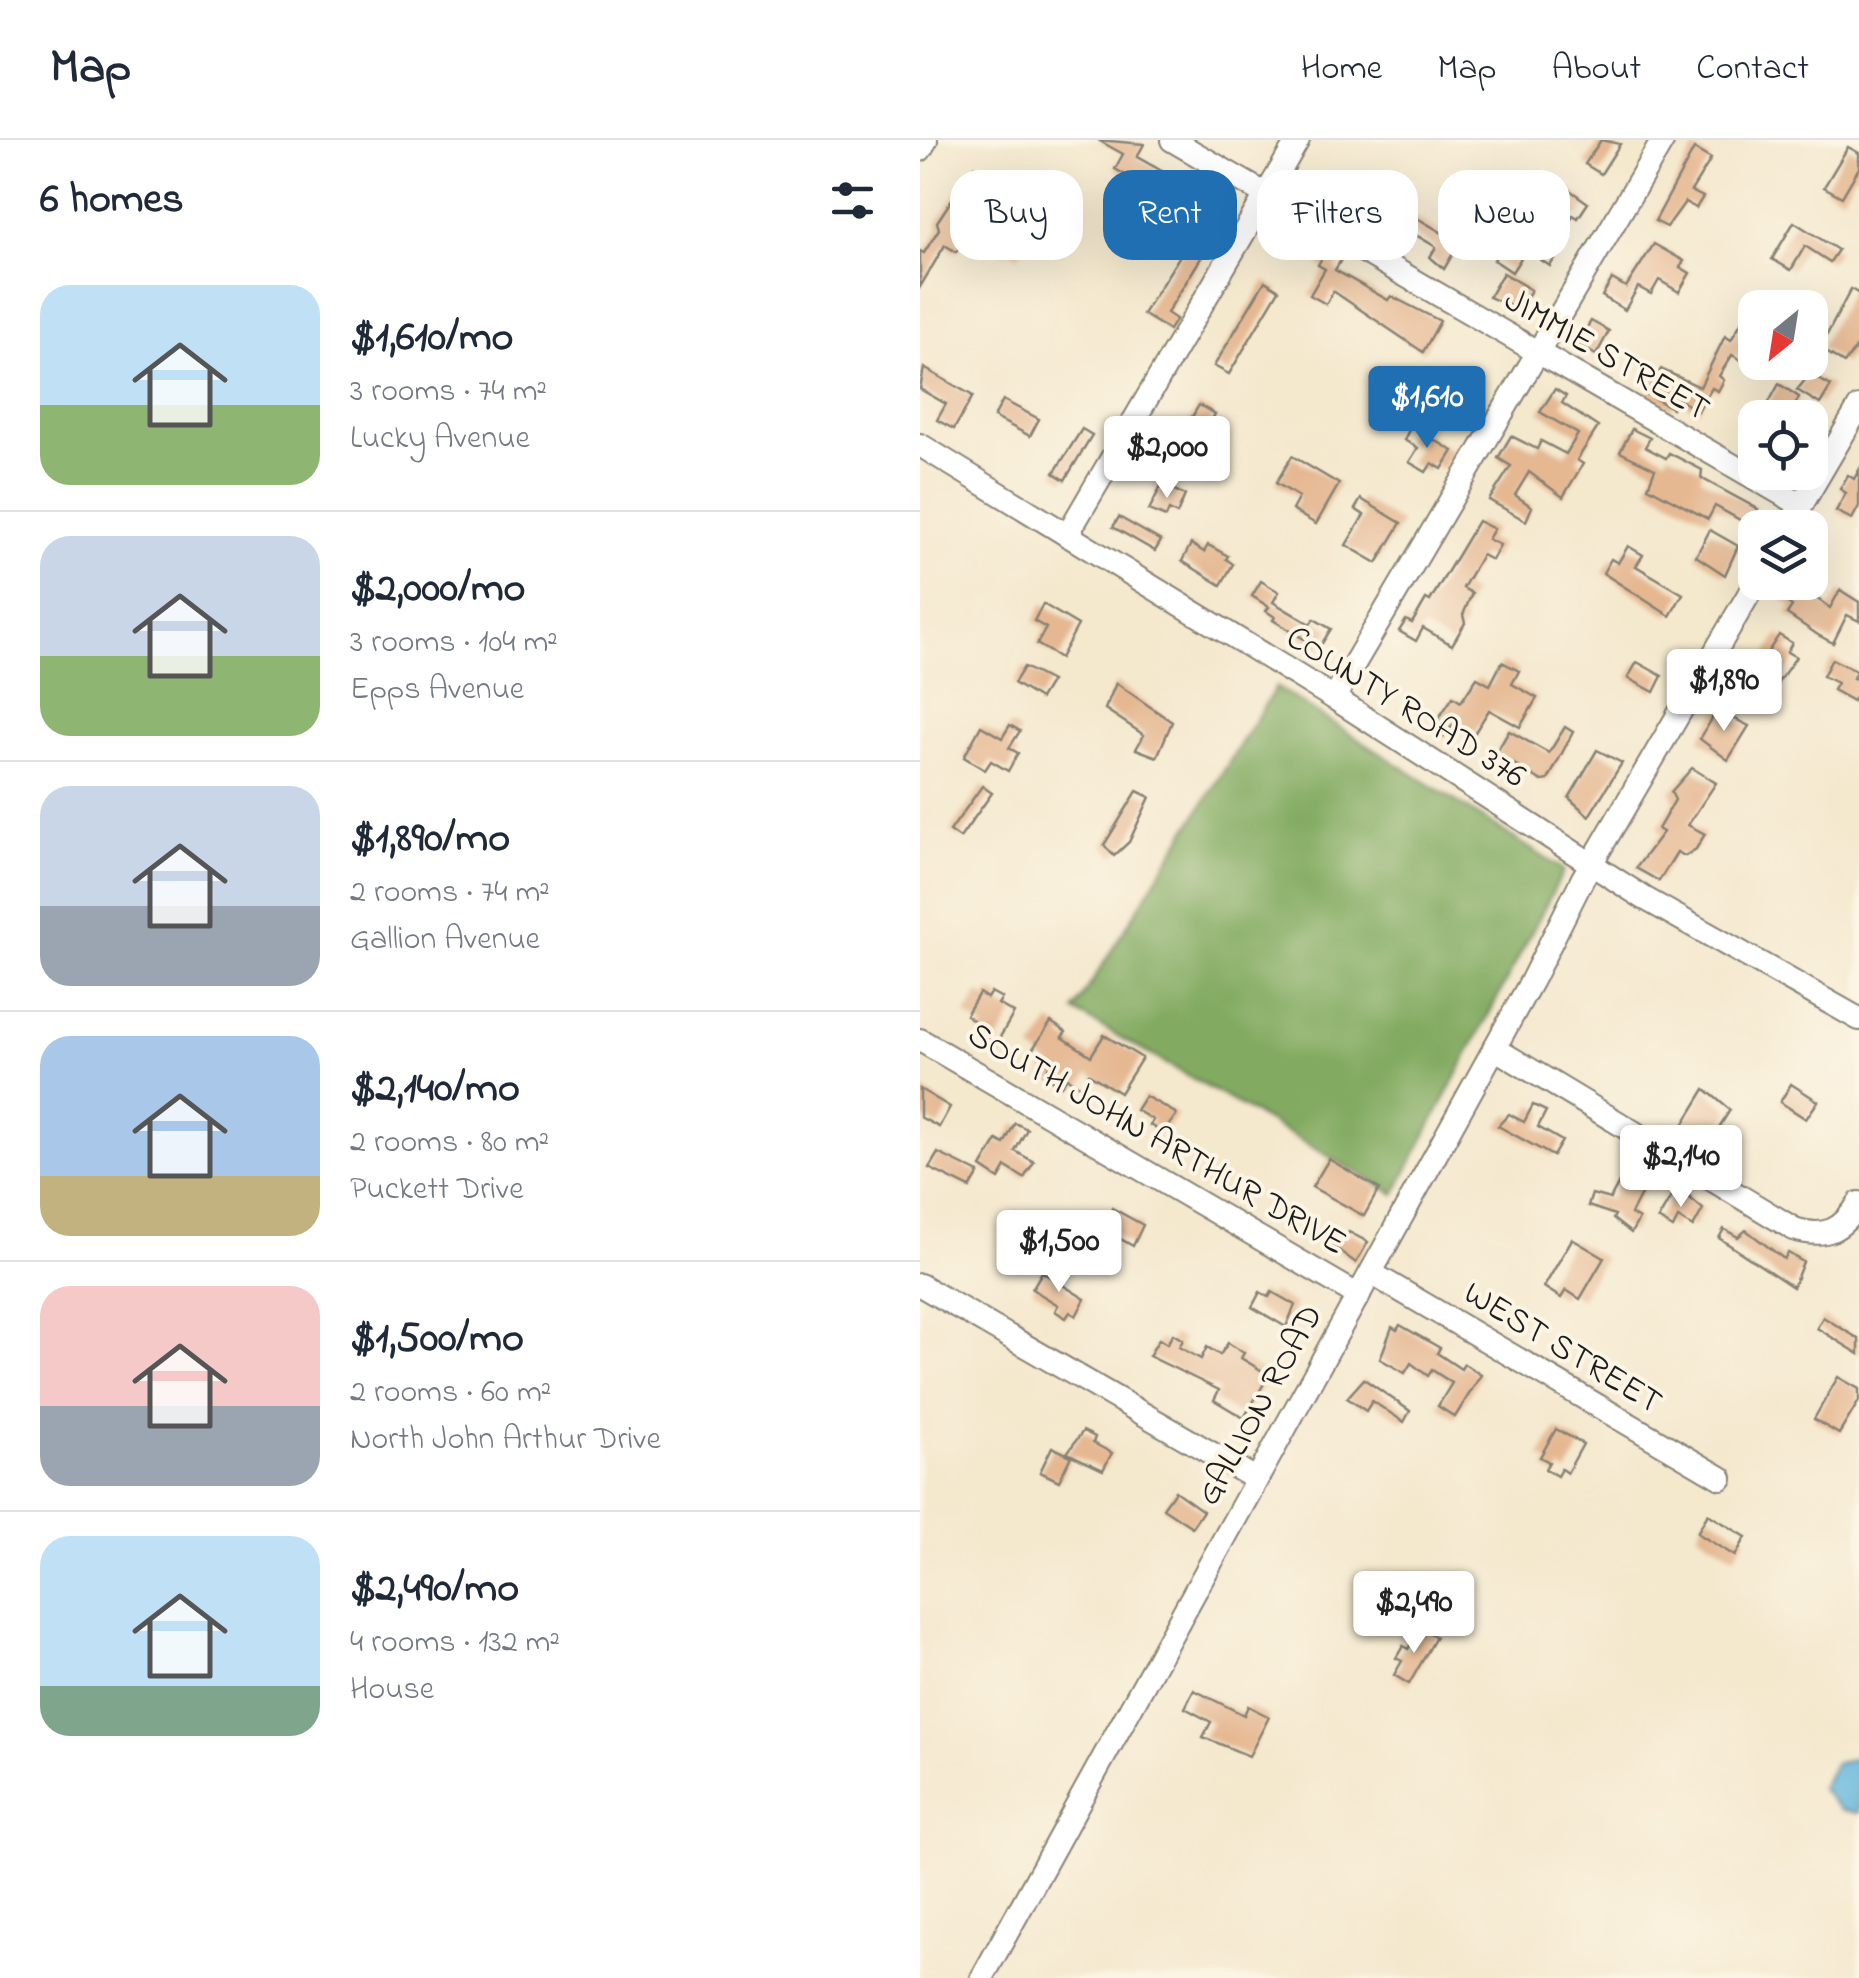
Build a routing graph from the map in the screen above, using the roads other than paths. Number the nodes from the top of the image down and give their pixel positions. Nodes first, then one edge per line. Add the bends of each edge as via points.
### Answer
1 (926, 140) edge
2 (1172, 140) edge
3 (1298, 140) edge
4 (1663, 140) edge
5 (920, 150) edge
6 (1280, 170) edge
7 (1257, 189) edge
8 (1257, 209) edge
9 (1379, 260) edge
10 (1536, 352) junction
11 (1859, 407) edge
12 (920, 445) edge
13 (1801, 506) junction
14 (1799, 510) edge
15 (1067, 535) junction
16 (1746, 600) edge
17 (1334, 698) junction
18 (1593, 863) junction
19 (1859, 1019) edge
20 (920, 1040) edge
21 (1494, 1048) junction
22 (1859, 1203) edge
23 (1371, 1273) junction
24 (920, 1285) edge
25 (1359, 1296) junction
26 (1721, 1478) dead end
27 (1256, 1479) junction
28 (982, 1978) edge

1 - 5 street
2 - 7 street, JIMMIE STREET
3 - 6 street
4 - 10 street
8 - 15 street
9 - 10 street, JIMMIE STREET
10 - 13 street, JIMMIE STREET
10 - 17 street
11 - 13 street
12 - 15 street, COUNTY ROAD 376
13 - 14 street
15 - 17 street, COUNTY ROAD 376
16 - 18 street, GALLION ROAD
17 - 18 street, COUNTY ROAD 376
18 - 19 street, COUNTY ROAD 376
18 - 21 street, GALLION ROAD
20 - 25 street, SOUTH JOHN ARTHUR DRIVE
21 - 22 street via 1794,1228 1836,1230
21 - 23 street, GALLION ROAD
23 - 25 street, GALLION ROAD
23 - 26 street, WEST STREET
24 - 27 street
25 - 27 street, GALLION ROAD
27 - 28 street, GALLION ROAD

